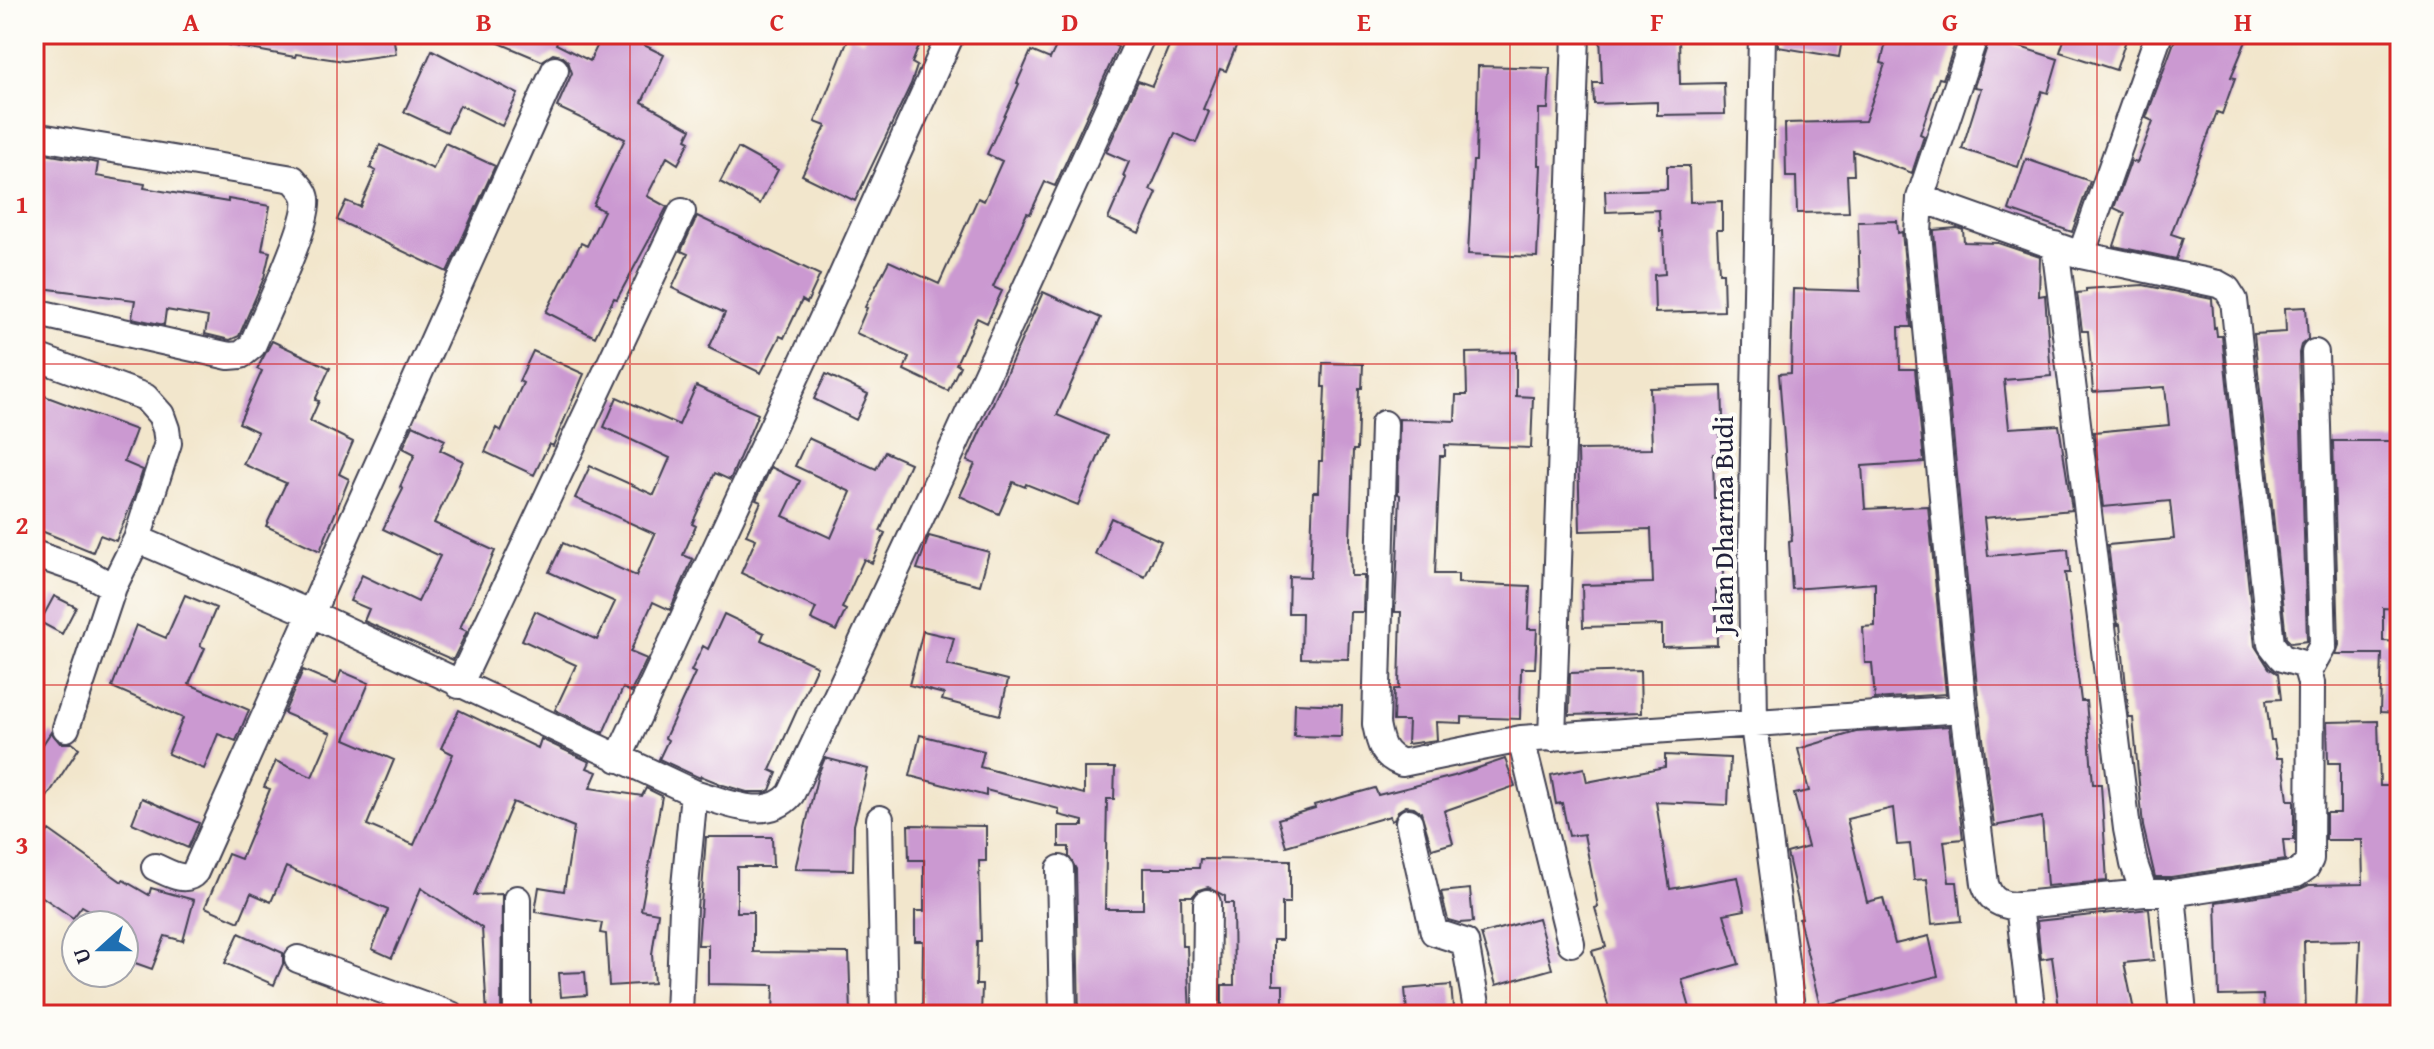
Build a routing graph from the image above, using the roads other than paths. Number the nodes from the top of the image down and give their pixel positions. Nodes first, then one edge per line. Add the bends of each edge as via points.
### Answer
1 (951, 34) edge
2 (1142, 34) edge
3 (1576, 34) edge
4 (1762, 34) edge
5 (1975, 34) edge
6 (2159, 34) edge
7 (555, 70) dead end
8 (34, 136) edge
9 (1920, 198) junction
10 (682, 212) dead end
11 (2055, 245) junction
12 (2081, 255) junction
13 (34, 312) edge
14 (2315, 353) dead end
15 (34, 356) edge
16 (1384, 424) dead end
17 (137, 539) junction
18 (34, 554) edge
19 (113, 587) junction
20 (312, 614) junction
21 (2309, 670) junction
22 (459, 685) junction
23 (1963, 709) junction
24 (1754, 725) junction
25 (66, 728) dead end
26 (1552, 738) junction
27 (1521, 739) junction
28 (618, 759) junction
29 (694, 793) junction
30 (880, 819) dead end
31 (1409, 822) dead end
32 (155, 867) dead end
33 (1060, 869) dead end
34 (2144, 893) junction
35 (2172, 893) junction
36 (517, 899) dead end
37 (1207, 903) dead end
38 (2019, 905) junction
39 (1571, 943) dead end
40 (298, 959) dead end
41 (451, 1015) edge
42 (517, 1015) edge
43 (679, 1015) edge
44 (884, 1015) edge
45 (1063, 1015) edge
46 (1206, 1015) edge
47 (1478, 1015) edge
48 (1792, 1015) edge
49 (2032, 1015) edge
50 (2183, 1015) edge

1 - 28 street
2 - 29 street via 791,794 785,802 760,810
3 - 26 street
4 - 24 street, Jalan Dharma Budi
5 - 9 street
6 - 12 street
7 - 20 street
8 - 13 street via 293,179 307,200 289,260 252,346 241,355
9 - 11 street
9 - 23 street via 1918,233
10 - 22 street
11 - 12 street
11 - 34 street via 2127,829
12 - 21 street via 2218,284 2231,294 2271,644 2278,656 2302,662
14 - 21 street via 2323,645
15 - 17 street via 145,397 161,415 168,443
16 - 27 street via 1376,724 1381,747 1402,763
17 - 19 street
17 - 20 street
18 - 19 street
19 - 25 street
20 - 22 street
20 - 32 street via 195,872 184,878
21 - 35 street via 2306,867 2284,877
22 - 28 street
23 - 24 street
23 - 38 street via 1985,884 1999,904
24 - 26 street
24 - 48 street, Jalan Dharma Budi
26 - 27 street
27 - 39 street
28 - 29 street
29 - 43 street
30 - 44 street
31 - 47 street via 1434,932 1465,942
33 - 45 street
34 - 35 street
34 - 38 street
35 - 50 street
36 - 42 street
37 - 46 street
38 - 49 street
40 - 41 street

